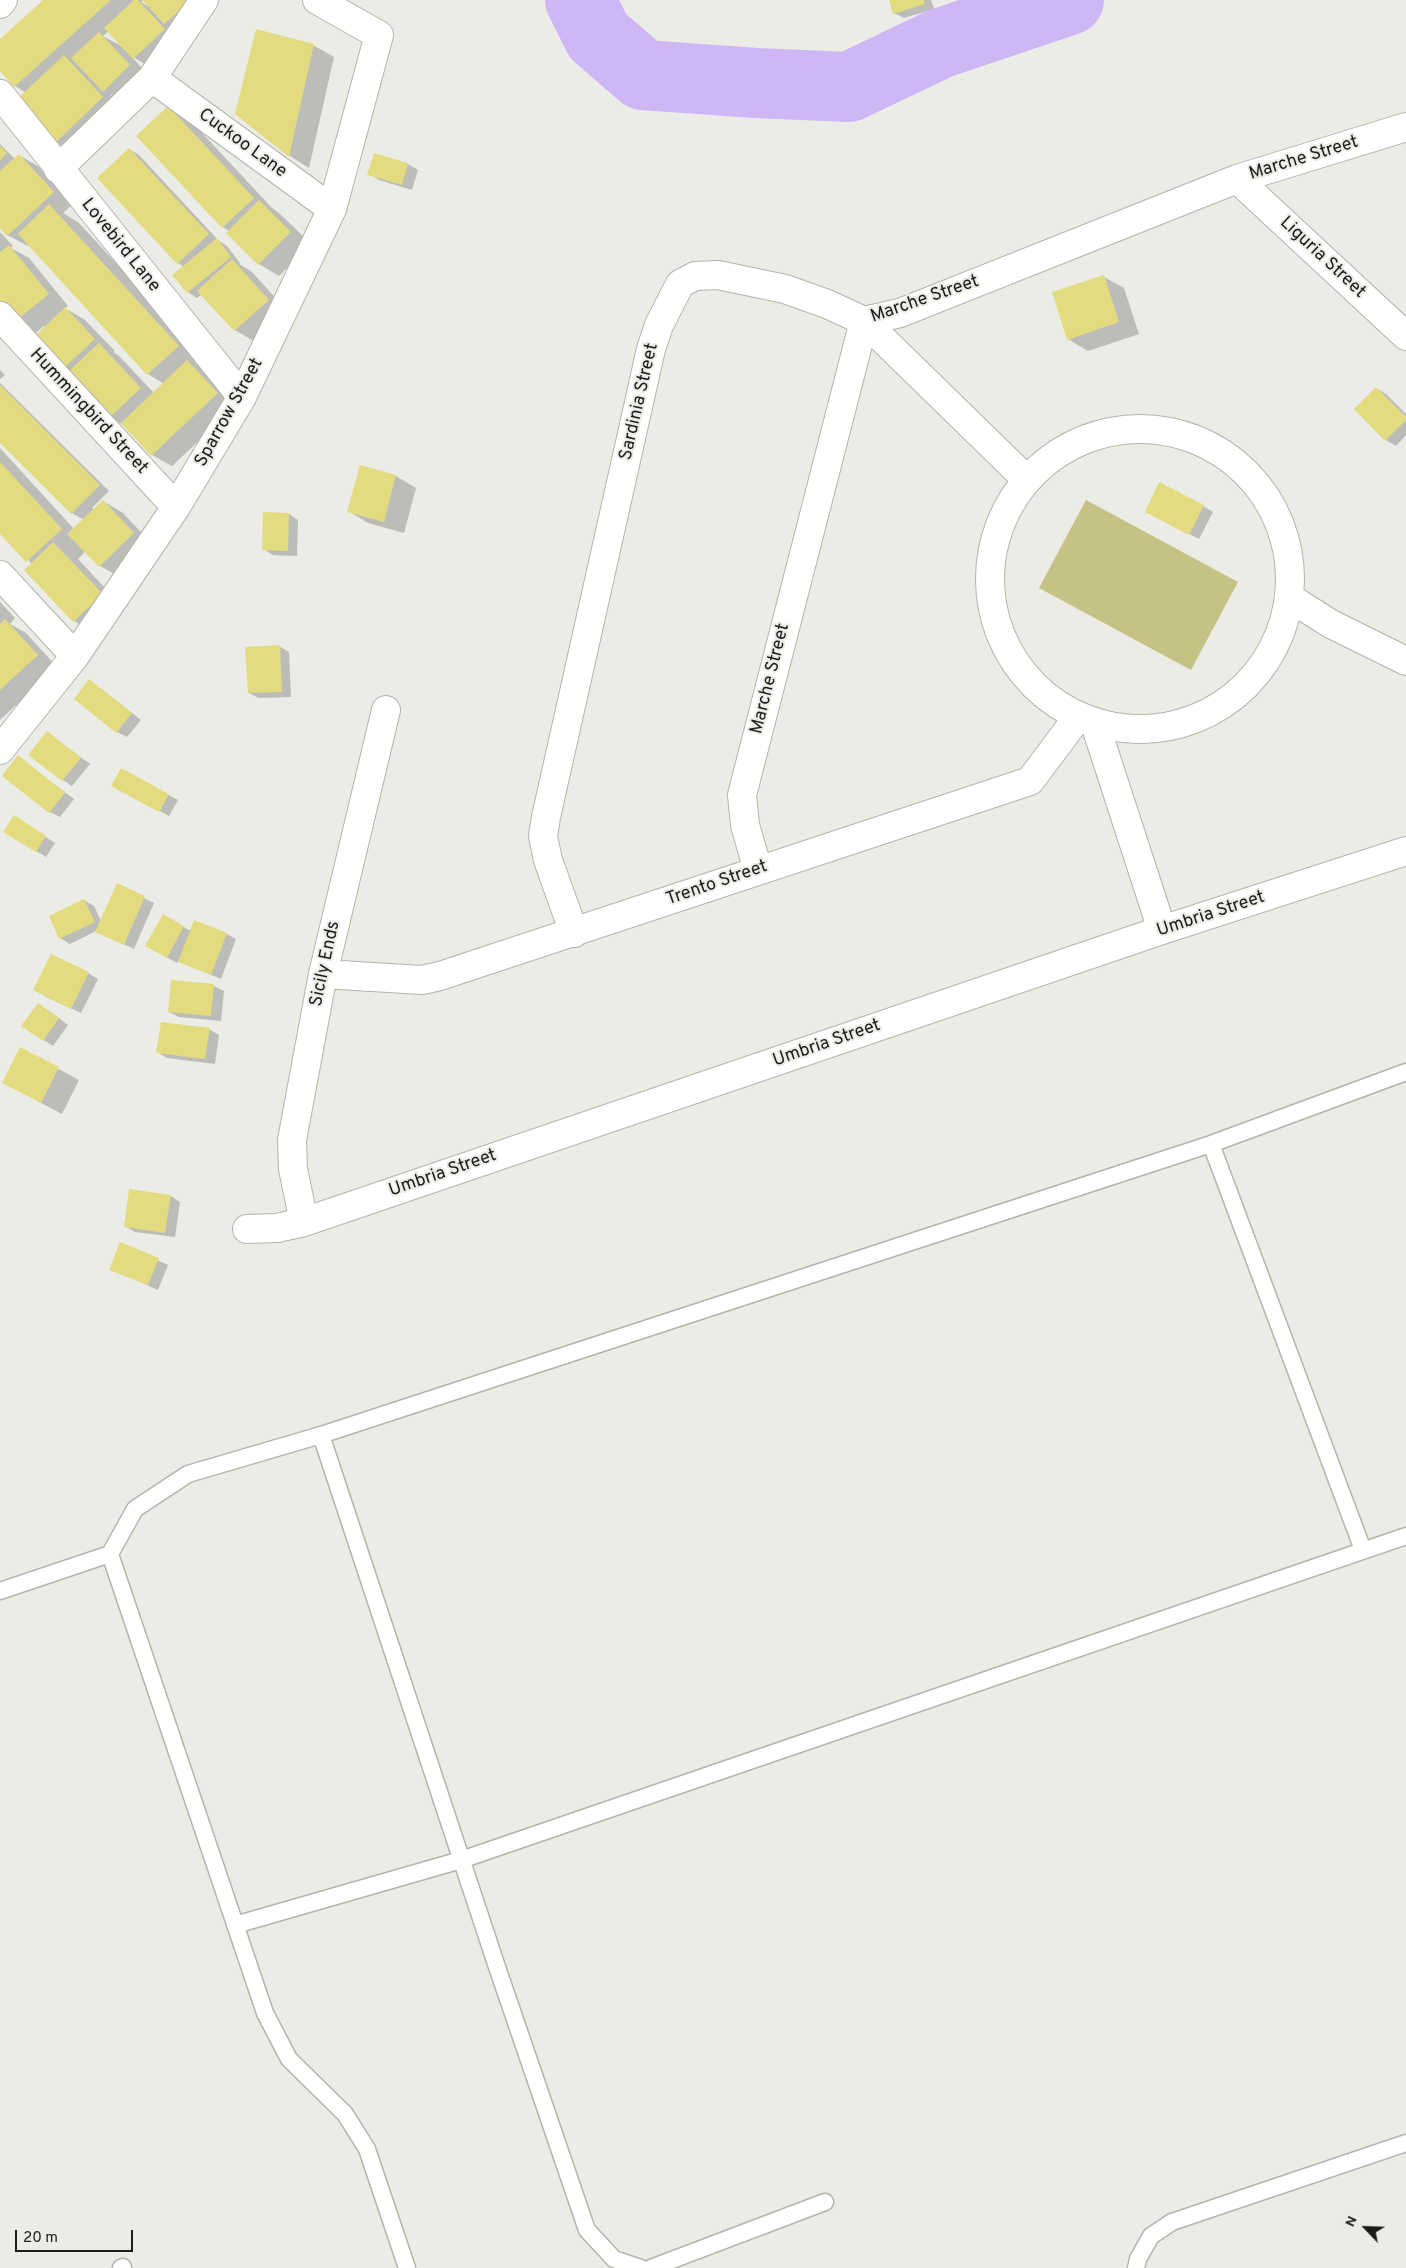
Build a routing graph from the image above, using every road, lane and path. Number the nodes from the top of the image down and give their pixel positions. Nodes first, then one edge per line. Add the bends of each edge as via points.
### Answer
1 (3, 0) edge
2 (204, 0) edge
3 (317, 0) edge
4 (0, 4) edge
5 (152, 78) junction
6 (0, 94) edge
7 (1406, 128) edge
8 (58, 169) junction
9 (1237, 179) junction
10 (332, 209) junction
11 (0, 316) edge
12 (864, 321) junction
13 (1406, 336) edge
14 (242, 396) junction
15 (1027, 480) junction
16 (176, 507) junction
17 (0, 575) edge
18 (1290, 598) junction
19 (75, 656) junction
20 (1406, 661) edge
21 (386, 710) dead end
22 (1086, 721) junction
23 (0, 750) edge
24 (1406, 851) edge
25 (758, 870) junction
26 (1162, 930) junction
27 (574, 933) junction
28 (323, 974) junction
29 (1406, 1072) edge
30 (1211, 1144) junction
31 (304, 1222) junction
32 (247, 1229) dead end
33 (321, 1435) junction
34 (1406, 1536) edge
35 (1363, 1550) junction
36 (110, 1554) junction
37 (0, 1591) edge
38 (461, 1860) junction
39 (235, 1925) junction
40 (1406, 2143) edge
41 (825, 2202) dead end
42 (407, 2268) edge
43 (641, 2268) edge
44 (651, 2268) edge
45 (1136, 2268) edge

1 - 4 street
2 - 5 street
3 - 10 street, Sparrow Street via 379,35
5 - 8 street
5 - 10 street, Cuckoo Lane
6 - 8 street, Lovebird Lane
7 - 9 street, Marche Street
8 - 14 street, Lovebird Lane
9 - 12 street, Marche Street via 900,313
9 - 13 street, Liguria Street
10 - 14 street, Sparrow Street
11 - 16 street, Hummingbird Street
12 - 15 street, Sardinia Street
12 - 25 street, Marche Street via 742,795 745,824
12 - 27 street, Sardinia Street via 785,289 695,276 680,284 659,325 648,359 543,836 548,860
14 - 16 street, Sparrow Street
15 - 18 street via 1059,452 1098,434 1140,427 1182,434 1213,447 1253,478 1276,514 1289,555
15 - 22 street via 1006,509 994,541 989,577 992,612 1003,645 1023,675 1047,700
16 - 19 street, Sparrow Street
17 - 19 street
18 - 20 street via 1331,624
18 - 22 street via 1280,635 1262,668 1236,695 1205,716 1169,728 1132,730
19 - 23 street, Sparrow Street
21 - 28 street, Sicily Ends
22 - 25 street, Trento Street via 1030,781
22 - 26 street
24 - 26 street, Umbria Street
25 - 27 street, Trento Street
26 - 31 street, Umbria Street
27 - 28 street, Trento Street via 422,980
28 - 31 street, Sicily Ends via 292,1140
29 - 30 lane
30 - 33 lane
30 - 35 lane
31 - 32 street, Umbria Street via 277,1228
33 - 36 lane via 188,1474 135,1509
33 - 38 lane
34 - 35 lane
35 - 38 lane
36 - 37 lane
36 - 39 lane
38 - 39 lane
38 - 43 lane via 587,2230 614,2259
39 - 42 lane via 265,2013 289,2059 344,2114 367,2149
40 - 45 lane via 1172,2222 1151,2236
41 - 44 lane

